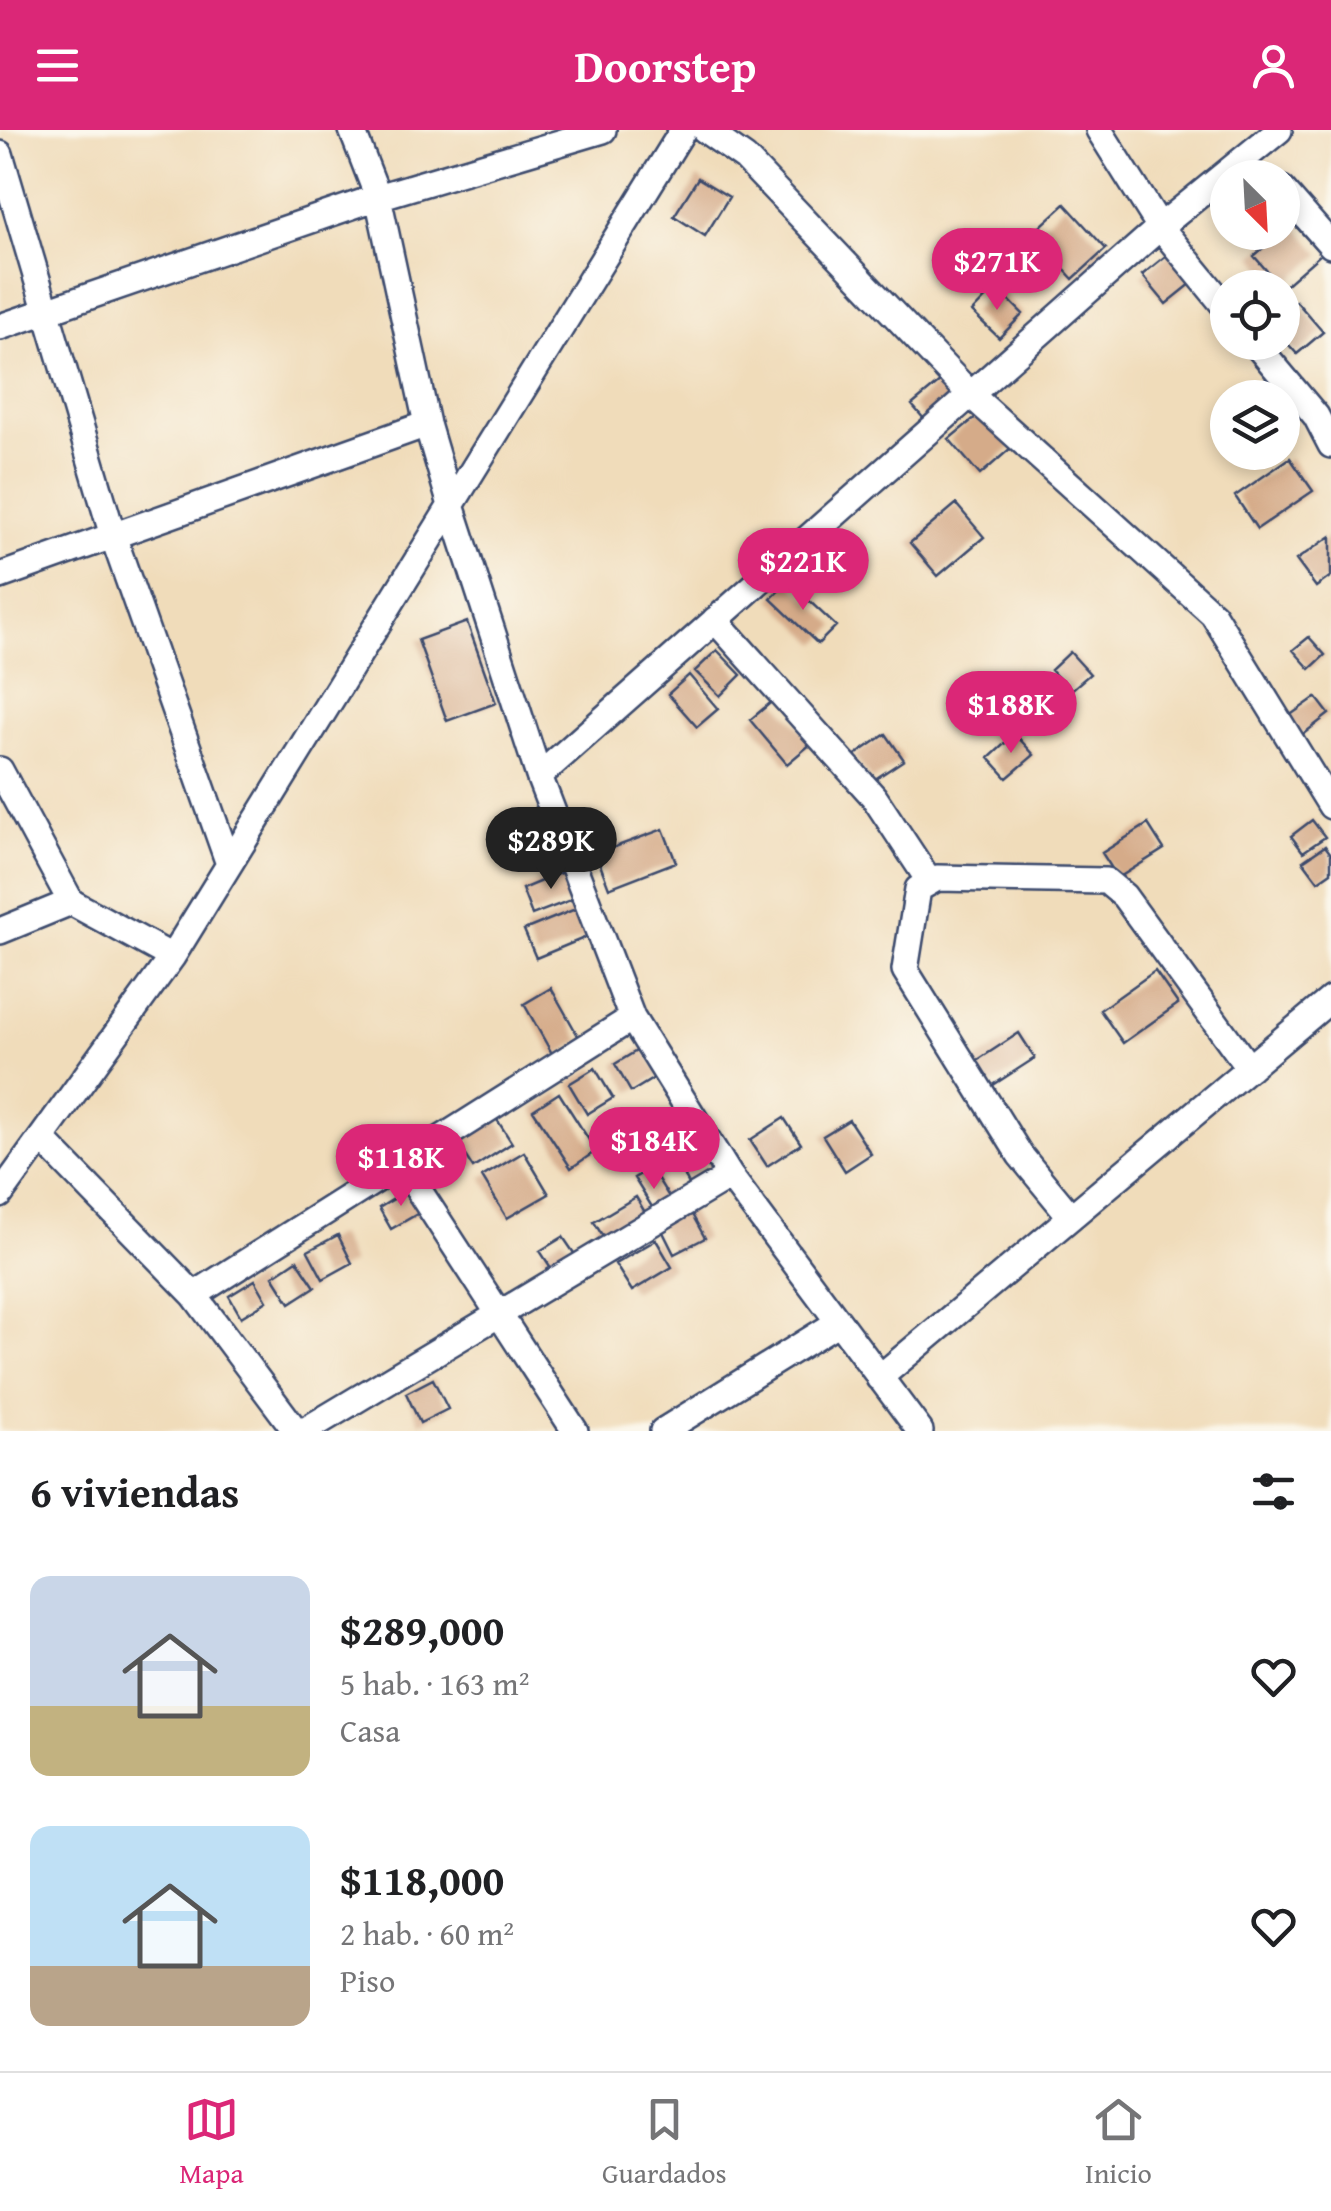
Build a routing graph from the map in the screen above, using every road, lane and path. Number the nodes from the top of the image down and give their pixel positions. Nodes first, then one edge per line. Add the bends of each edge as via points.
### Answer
1 (352, 130) edge
2 (603, 130) edge
3 (683, 130) edge
4 (705, 130) edge
5 (1099, 130) edge
6 (1280, 130) edge
7 (1252, 153) junction
8 (0, 154) edge
9 (1258, 160) edge
10 (378, 197) junction
11 (1300, 210) edge
12 (1160, 228) junction
13 (1331, 245) edge
14 (1210, 288) edge
15 (48, 310) junction
16 (0, 327) edge
17 (1269, 360) edge
18 (970, 394) junction
19 (427, 424) junction
20 (1331, 445) edge
21 (450, 502) junction
22 (113, 536) junction
23 (0, 576) edge
24 (715, 620) junction
25 (0, 770) edge
26 (539, 776) junction
27 (1331, 806) edge
28 (229, 864) junction
29 (930, 882) junction
30 (71, 902) junction
31 (0, 931) edge
32 (172, 958) junction
33 (1331, 999) edge
34 (632, 1018) junction
35 (1248, 1068) junction
36 (42, 1139) junction
37 (401, 1162) junction
38 (730, 1176) junction
39 (0, 1195) edge
40 (1071, 1217) junction
41 (194, 1296) junction
42 (501, 1317) junction
43 (837, 1323) junction
44 (879, 1378) junction
45 (296, 1431) edge
46 (304, 1431) edge
47 (575, 1431) edge
48 (663, 1431) edge
49 (920, 1431) edge

1 - 10 street
2 - 10 street
3 - 21 street
4 - 18 street via 745,158
5 - 12 street
6 - 7 street
7 - 9 street
7 - 12 street
8 - 15 street
10 - 15 street
10 - 19 street
11 - 13 street
12 - 14 street
12 - 18 street
15 - 16 street
15 - 22 street
17 - 20 street
18 - 24 street
18 - 27 street via 1213,614
19 - 21 street
19 - 22 street
21 - 26 street
21 - 28 street
22 - 23 street
22 - 28 street
24 - 26 street
24 - 29 street via 874,798
25 - 30 street
26 - 34 street
28 - 32 street
29 - 35 street via 1106,881 1124,896
29 - 40 street via 918,889 905,970 1020,1155
30 - 31 street
30 - 32 street
32 - 36 street
33 - 35 street
34 - 37 street
34 - 38 street
35 - 40 street
36 - 39 street
36 - 41 street
37 - 41 street
37 - 42 street
38 - 42 street
38 - 43 street
40 - 44 street
41 - 45 street
42 - 46 street
42 - 47 street
43 - 44 street
43 - 48 street
44 - 49 street

